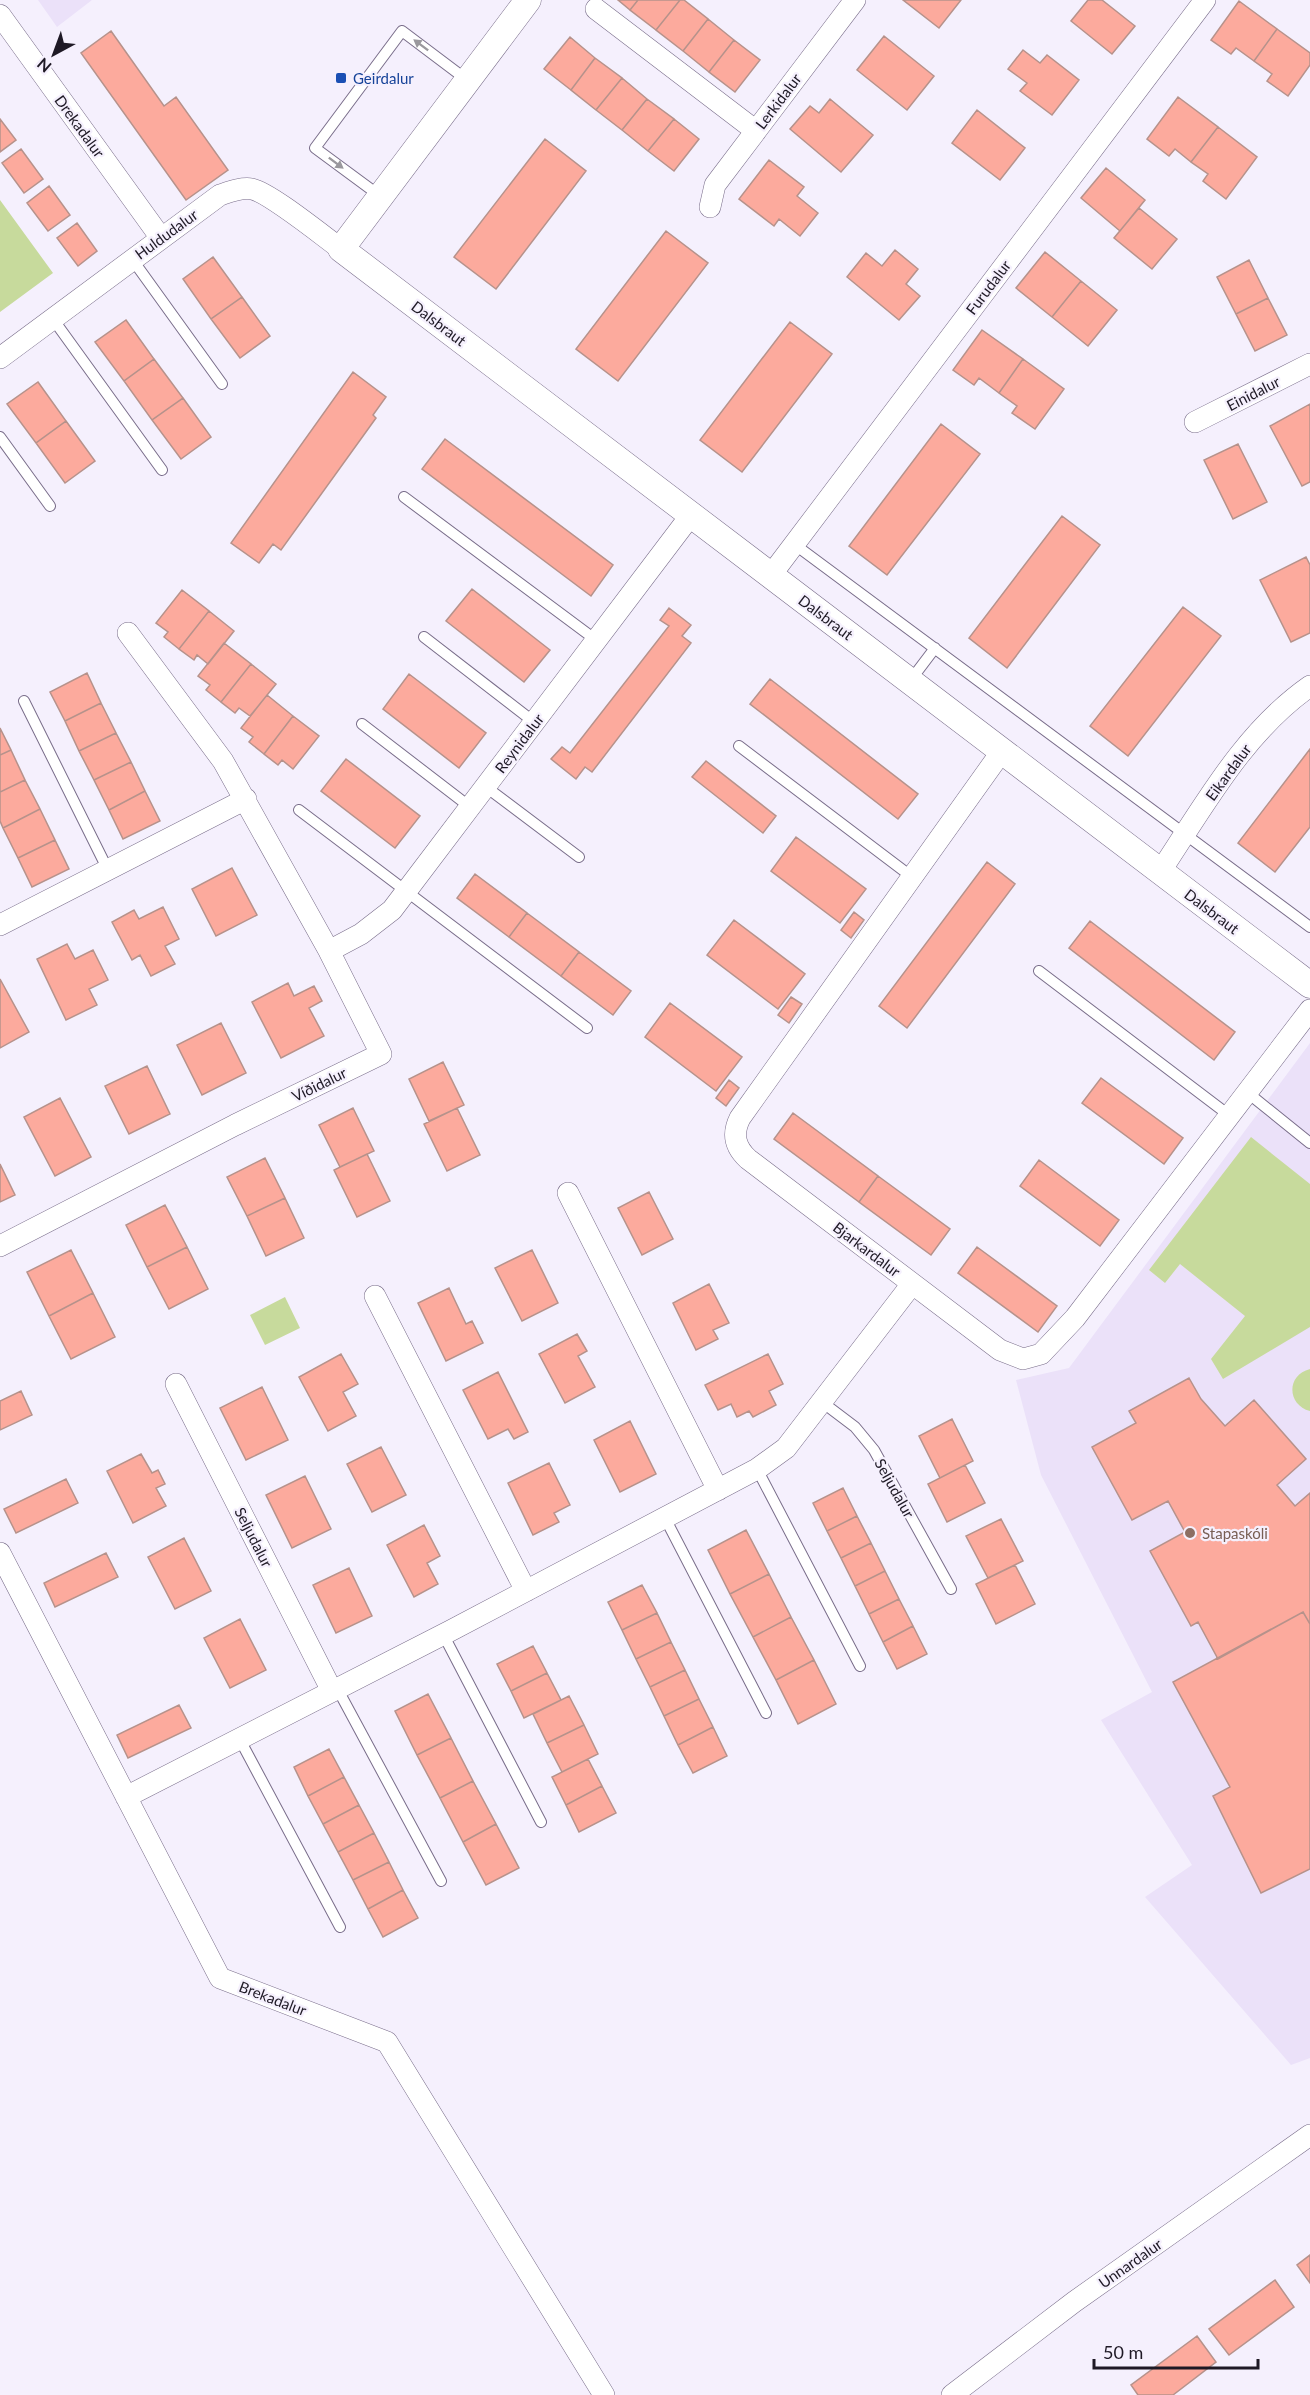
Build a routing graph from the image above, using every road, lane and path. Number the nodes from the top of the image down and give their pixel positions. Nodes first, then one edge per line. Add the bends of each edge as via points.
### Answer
1 (528, 0) edge
2 (855, 0) edge
3 (1205, 0) edge
4 (596, 9) dead end
5 (0, 15) edge
6 (468, 80) junction
7 (756, 131) junction
8 (381, 196) junction
9 (710, 207) dead end
10 (161, 238) junction
11 (341, 249) junction
12 (132, 259) junction
13 (53, 319) junction
14 (0, 358) edge
15 (1310, 364) edge
16 (222, 384) dead end
17 (1195, 422) dead end
18 (0, 437) edge
19 (162, 470) dead end
20 (404, 497) dead end
21 (50, 506) dead end
22 (691, 515) junction
23 (794, 544) junction
24 (771, 575) junction
25 (128, 633) dead end
26 (424, 637) dead end
27 (596, 640) junction
28 (935, 648) junction
29 (910, 681) junction
30 (1310, 686) edge
31 (24, 701) dead end
32 (534, 722) junction
33 (362, 724) dead end
34 (739, 746) dead end
35 (1002, 751) junction
36 (486, 787) junction
37 (246, 799) junction
38 (470, 807) junction
39 (299, 810) dead end
40 (1186, 833) junction
41 (579, 857) dead end
42 (108, 870) junction
43 (1160, 872) junction
44 (912, 877) junction
45 (406, 891) junction
46 (0, 925) edge
47 (1310, 927) edge
48 (329, 951) junction
49 (1039, 971) dead end
50 (1310, 985) edge
51 (1310, 1010) edge
52 (587, 1028) dead end
53 (1248, 1093) junction
54 (1230, 1116) junction
55 (1310, 1143) edge
56 (568, 1193) dead end
57 (0, 1246) edge
58 (912, 1284) junction
59 (375, 1296) dead end
60 (177, 1384) dead end
61 (822, 1402) junction
62 (756, 1470) junction
63 (718, 1491) junction
64 (665, 1518) junction
65 (0, 1553) edge
66 (951, 1589) dead end
67 (526, 1591) junction
68 (444, 1634) junction
69 (860, 1666) dead end
70 (335, 1689) junction
71 (766, 1713) dead end
72 (239, 1738) junction
73 (126, 1797) junction
74 (541, 1822) dead end
75 (441, 1881) dead end
76 (340, 1927) dead end
77 (1310, 2135) edge
78 (604, 2395) edge
79 (952, 2395) edge

1 - 6 street
2 - 7 street, Lerkidalur
3 - 23 street, Furudalur
4 - 7 street
5 - 10 street, Drekadalur
6 - 8 street
6 -> 8 lane via 402,31 315,147
7 - 9 street, Lerkidalur via 715,185
8 - 11 street
10 - 11 street, Huldudalur via 220,195 252,189
10 - 12 street, Huldudalur
11 - 22 street, Dalsbraut
12 - 13 street, Huldudalur
12 - 16 lane
13 - 14 street, Huldudalur
13 - 19 lane
15 - 17 street, Einidalur
18 - 21 lane
20 - 27 lane
22 - 24 street, Dalsbraut
22 - 27 street, Reynidalur
23 - 24 street, Furudalur
23 - 28 lane
24 - 29 street, Dalsbraut
25 - 37 street, Víðidalur via 223,761
26 - 32 lane
27 - 32 street, Reynidalur
28 - 29 lane
28 - 40 lane
29 - 35 street, Dalsbraut
30 - 40 street, Eikardalur via 1257,732
31 - 42 lane
32 - 36 street, Reynidalur
33 - 38 lane
34 - 44 lane
35 - 43 street, Dalsbraut
35 - 44 street, Bjarkardalur
36 - 38 street, Reynidalur
36 - 41 lane
37 - 42 street
37 - 48 street, Víðidalur
38 - 45 street, Reynidalur
39 - 45 lane
40 - 43 street, Eikardalur
40 - 47 lane
42 - 46 street
43 - 50 street, Dalsbraut
44 - 58 street, Bjarkardalur via 740,1118 735,1131 742,1154
45 - 48 street, Reynidalur via 377,922
45 - 52 lane
48 - 57 street, Víðidalur via 381,1054
49 - 54 lane
51 - 53 street, Bjarkardalur
53 - 54 street, Bjarkardalur
53 - 55 lane
54 - 58 street, Bjarkardalur via 1074,1318 1041,1354 1023,1359 1000,1350
56 - 63 street
58 - 61 street
59 - 67 street
60 - 70 street, Seljudalur
61 - 62 street via 786,1448
61 - 66 lane, Seljudalur via 855,1427 874,1450
62 - 63 street
62 - 69 lane
63 - 64 street
64 - 67 street
64 - 71 lane
65 - 73 street, Brekadalur
67 - 68 street
68 - 70 street
68 - 74 lane
70 - 72 street
70 - 75 lane, Seljudalur
72 - 73 street
72 - 76 lane
73 - 78 street, Brekadalur via 220,1978 387,2042
77 - 79 street, Unnardalur via 1074,2302

